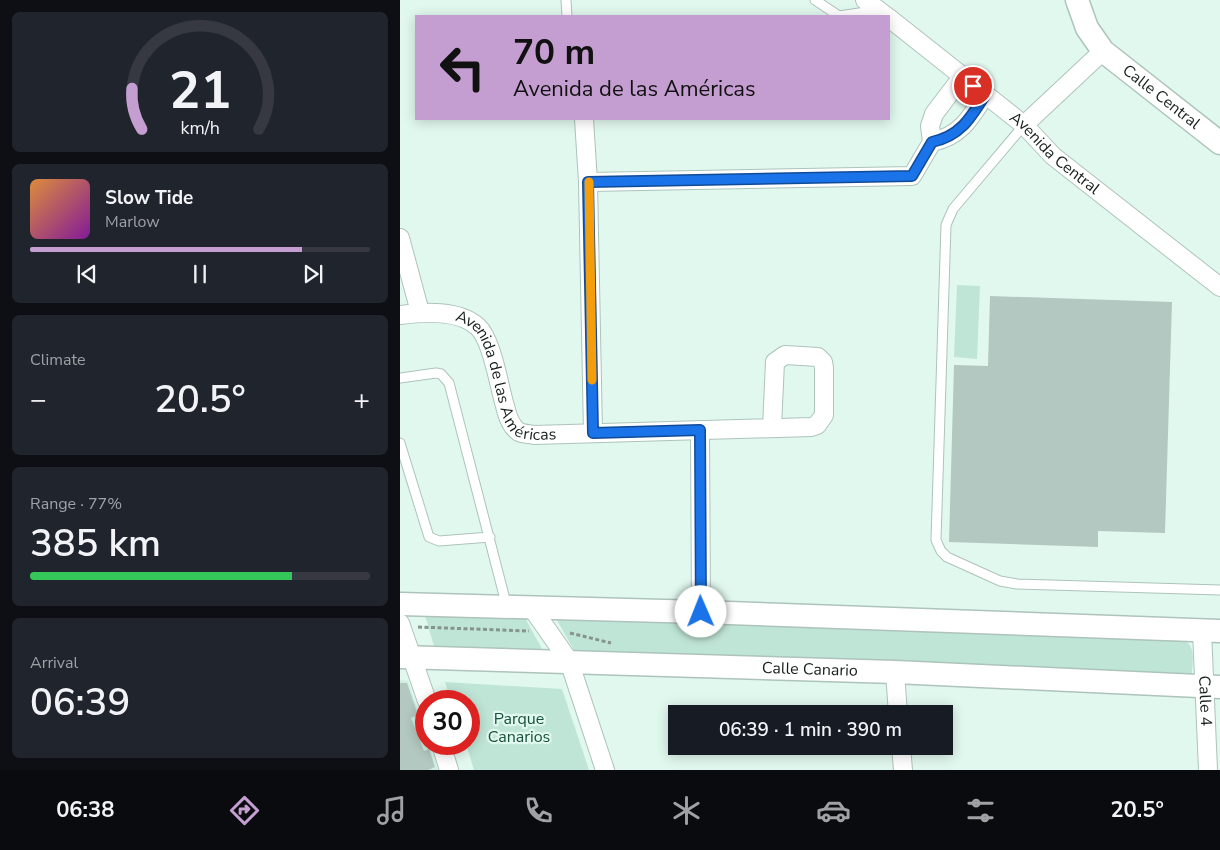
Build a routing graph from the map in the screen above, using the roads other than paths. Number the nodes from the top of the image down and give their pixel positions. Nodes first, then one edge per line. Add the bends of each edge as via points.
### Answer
1 (566, 0) edge
2 (815, 0) edge
3 (864, 0) edge
4 (1077, 0) edge
5 (567, 15) edge
6 (838, 15) edge
7 (884, 15) edge
8 (890, 20) edge
9 (1103, 51) junction
10 (962, 77) junction
11 (985, 95) junction
12 (584, 120) edge
13 (1024, 125) junction
14 (932, 142) junction
15 (1220, 142) edge
16 (588, 182) junction
17 (400, 238) edge
18 (1220, 288) edge
19 (420, 312) junction
20 (400, 314) edge
21 (400, 378) edge
22 (772, 427) junction
23 (700, 430) junction
24 (593, 433) junction
25 (400, 443) edge
26 (490, 537) junction
27 (1220, 590) edge
28 (400, 604) edge
29 (507, 607) junction
30 (532, 608) junction
31 (701, 612) junction
32 (400, 623) edge
33 (1211, 631) edge
34 (406, 658) edge
35 (569, 662) junction
36 (895, 672) junction
37 (1212, 687) edge
38 (422, 690) edge
39 (897, 705) edge
40 (444, 755) edge
41 (901, 755) edge
42 (449, 770) edge
43 (605, 770) edge
44 (902, 770) edge
45 (1208, 770) edge

1 - 5 lane
2 - 6 lane
3 - 7 street, Avenida Central
4 - 9 street via 1087,28
8 - 10 street, Avenida Central
9 - 13 street
9 - 15 street, Calle Central
10 - 11 street, Avenida Central
10 - 14 street via 934,114 930,126
11 - 13 street, Avenida Central
11 - 14 street via 958,133
12 - 16 street
13 - 18 street, Avenida Central via 1052,156
13 - 27 lane via 953,209 946,225 936,540 940,551 1000,580 1017,584
14 - 16 street via 912,176
16 - 24 street
17 - 19 street
19 - 20 street
19 - 24 street, Avenida de las Américas via 456,316 478,327 486,340 508,418 519,432 534,435
21 - 26 lane via 436,374 446,378
22 - 22 street, Avenida de las Américas via 811,427 822,421 824,368 818,357 785,356 775,362
22 - 23 street, Avenida de las Américas
23 - 24 street, Avenida de las Américas
23 - 31 street
25 - 26 lane via 429,537 439,541
26 - 29 lane
28 - 29 street
29 - 30 street
30 - 31 street
30 - 35 street
31 - 33 street
32 - 34 street
33 - 37 street, Calle 4
34 - 35 street, Calle Canario
34 - 38 street
35 - 36 street, Calle Canario
35 - 43 street
36 - 37 street, Calle Canario
36 - 39 street
37 - 45 street, Calle 4
40 - 42 street
41 - 44 street

